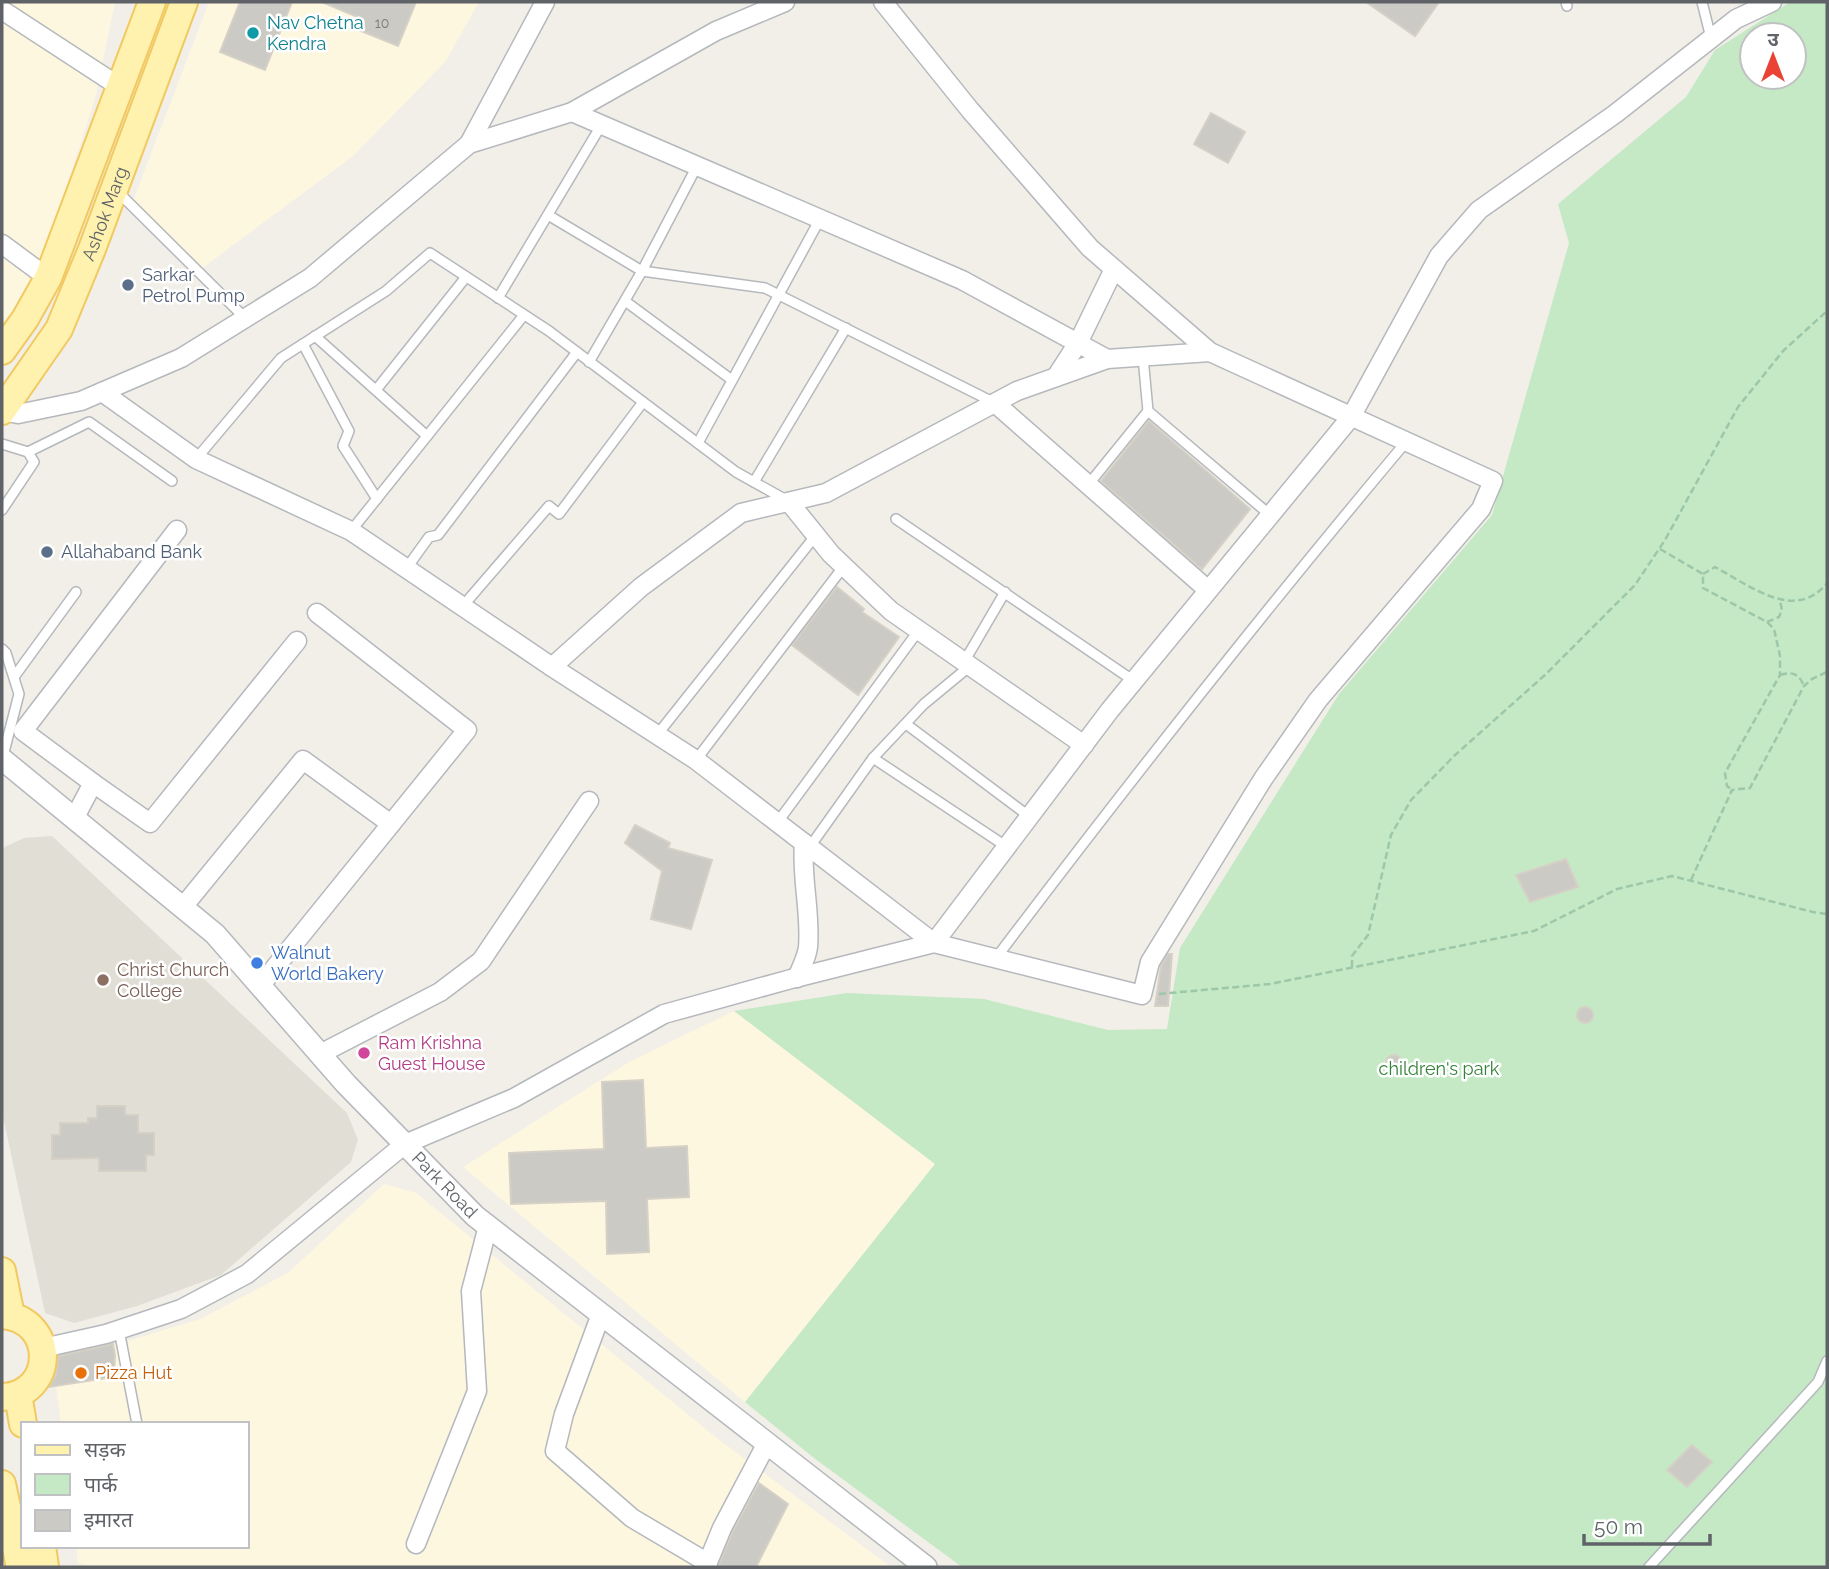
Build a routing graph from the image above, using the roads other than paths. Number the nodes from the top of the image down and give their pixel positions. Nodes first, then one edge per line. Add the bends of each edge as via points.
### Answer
1 (152, 2) edge
2 (184, 2) edge
3 (545, 2) edge
4 (785, 2) edge
5 (883, 2) edge
6 (1702, 2) edge
7 (1772, 2) edge
8 (2, 10) edge
9 (1711, 38) junction
10 (120, 87) junction
11 (572, 112) junction
12 (602, 124) junction
13 (469, 144) junction
14 (697, 166) junction
15 (114, 188) junction
16 (548, 215) junction
17 (820, 219) junction
18 (2, 244) edge
19 (1114, 269) junction
20 (642, 271) junction
21 (466, 277) junction
22 (48, 278) junction
23 (779, 295) junction
24 (498, 298) junction
25 (625, 300) junction
26 (524, 315) junction
27 (245, 318) junction
28 (845, 328) junction
29 (315, 336) junction
30 (1078, 343) junction
31 (303, 344) junction
32 (2, 351) edge
33 (577, 352) junction
34 (1210, 352) junction
35 (1143, 357) junction
36 (1107, 359) junction
37 (589, 362) junction
38 (1056, 377) junction
39 (732, 380) junction
40 (376, 390) junction
41 (102, 392) junction
42 (643, 402) junction
43 (995, 403) junction
44 (2, 411) edge
45 (1148, 411) junction
46 (1350, 417) junction
47 (427, 436) junction
48 (1406, 442) junction
49 (698, 443) junction
50 (2, 444) edge
51 (28, 452) junction
52 (196, 459) junction
53 (172, 481) dead end
54 (754, 482) junction
55 (1088, 485) junction
56 (377, 499) junction
57 (789, 502) junction
58 (2, 510) edge
59 (1270, 515) junction
60 (896, 519) dead end
61 (177, 530) dead end
62 (351, 531) junction
63 (816, 535) junction
64 (844, 566) junction
65 (406, 569) junction
66 (1208, 590) junction
67 (76, 592) dead end
68 (1005, 592) junction
69 (462, 607) junction
70 (317, 612) dead end
71 (919, 630) junction
72 (297, 641) dead end
73 (2, 649) edge
74 (967, 664) junction
75 (552, 667) junction
76 (14, 677) junction
77 (1134, 681) junction
78 (906, 724) junction
79 (657, 734) junction
80 (1084, 745) junction
81 (873, 758) junction
82 (696, 760) junction
83 (4, 766) edge
84 (93, 783) junction
85 (589, 801) dead end
86 (1030, 817) junction
87 (74, 820) junction
88 (777, 823) junction
89 (391, 824) junction
90 (806, 846) junction
91 (1007, 847) junction
92 (182, 908) junction
93 (934, 943) junction
94 (995, 960) junction
95 (797, 978) junction
96 (260, 986) junction
97 (320, 1054) junction
98 (405, 1144) junction
99 (488, 1226) junction
100 (2, 1271) edge
101 (601, 1314) junction
102 (6, 1315) edge
103 (119, 1329) junction
104 (43, 1348) junction
105 (1827, 1361) edge
106 (10, 1396) edge
107 (22, 1422) edge
108 (137, 1422) edge
109 (766, 1443) junction
110 (2, 1484) edge
111 (416, 1544) dead end
112 (42, 1548) edge
113 (707, 1565) edge
114 (20, 1567) edge
115 (45, 1567) edge
116 (926, 1567) edge
117 (1649, 1567) edge

1 - 10 main road, Ashok Marg
2 - 15 main road, Ashok Marg
3 - 13 street
4 - 11 street via 716,31
5 - 19 street via 987,130 1090,248
6 - 9 lane
7 - 9 street via 1736,19
8 - 10 street
9 - 46 street via 1615,114 1479,210 1440,256
10 - 22 main road, Ashok Marg
11 - 12 street
11 - 13 street
12 - 14 street
12 - 16 lane
13 - 27 street via 310,278
14 - 17 street
14 - 20 lane
15 - 27 lane
15 - 44 main road, Ashok Marg via 59,330
16 - 20 lane
16 - 24 lane
17 - 23 lane
17 - 30 street via 962,280
18 - 22 street
19 - 30 street
19 - 34 street
20 - 23 lane via 765,288
20 - 25 lane
21 - 24 lane
21 - 29 lane via 430,253 386,291
21 - 40 lane
22 - 32 main road, Ashok Marg
23 - 28 lane
23 - 39 lane
24 - 26 lane
25 - 37 lane
25 - 39 lane
26 - 33 lane
26 - 47 lane
27 - 41 street via 181,358
28 - 43 lane
28 - 54 lane
29 - 31 lane
29 - 40 lane
30 - 36 street
30 - 38 street
31 - 52 lane via 281,358
31 - 56 lane via 349,431 344,446
33 - 37 lane
33 - 65 lane via 438,535 429,537
34 - 35 street
34 - 46 street
35 - 36 street
35 - 45 lane
36 - 38 street
37 - 42 lane
38 - 43 street
39 - 49 lane
40 - 47 lane
41 - 44 street via 18,414
41 - 52 street
42 - 49 lane
42 - 69 lane via 559,514 549,506
43 - 55 street
43 - 57 street via 826,493
45 - 55 lane
45 - 59 lane
46 - 48 street
46 - 59 street
47 - 56 lane
48 - 94 lane via 1139,769
48 - 94 street via 1493,481 1481,509 1318,700 1278,756 1150,962 1142,995
49 - 54 lane
50 - 51 lane
51 - 53 lane via 89,422
51 - 58 lane via 34,461
52 - 62 street
54 - 57 lane
55 - 66 street
56 - 62 lane
57 - 63 street
57 - 75 street via 741,513 641,587
59 - 66 street
60 - 68 lane
61 - 84 street via 23,731
62 - 65 street
63 - 64 street
63 - 79 lane
64 - 71 street via 891,611
64 - 82 lane
65 - 69 street
66 - 77 street
67 - 76 lane
68 - 74 lane
68 - 77 lane
69 - 75 street
70 - 89 street via 467,730
71 - 74 street
71 - 88 lane
72 - 84 street via 150,822
73 - 76 lane
74 - 78 lane
74 - 80 street
75 - 79 street
76 - 83 lane via 19,694
77 - 80 street
78 - 81 lane
78 - 86 lane
79 - 82 street
80 - 86 street
81 - 90 lane
81 - 91 lane
82 - 88 street
83 - 87 street, Park Road
84 - 87 street
85 - 97 street via 481,961 440,992
86 - 91 street
87 - 92 street, Park Road
88 - 90 street
89 - 92 street via 303,760
89 - 96 street
90 - 93 street
90 - 95 street via 802,868 807,950
91 - 93 street
92 - 96 street, Park Road via 215,934
93 - 94 street
93 - 95 street
95 - 98 street via 664,1014 514,1098
96 - 97 street, Park Road
97 - 98 street, Park Road
98 - 99 street, Park Road
98 - 103 street via 247,1274 181,1310
99 - 101 street, Park Road
99 - 111 street via 471,1291 477,1391
100 - 102 main road
101 - 109 street, Park Road
101 - 113 street via 555,1451 632,1518
102 - 104 main road via 32,1327
103 - 104 street
103 - 108 lane
104 - 106 main road via 39,1375 30,1387
105 - 117 lane via 1818,1382
106 - 107 main road
109 - 113 street
109 - 116 street, Park Road
110 - 114 main road
112 - 115 main road

